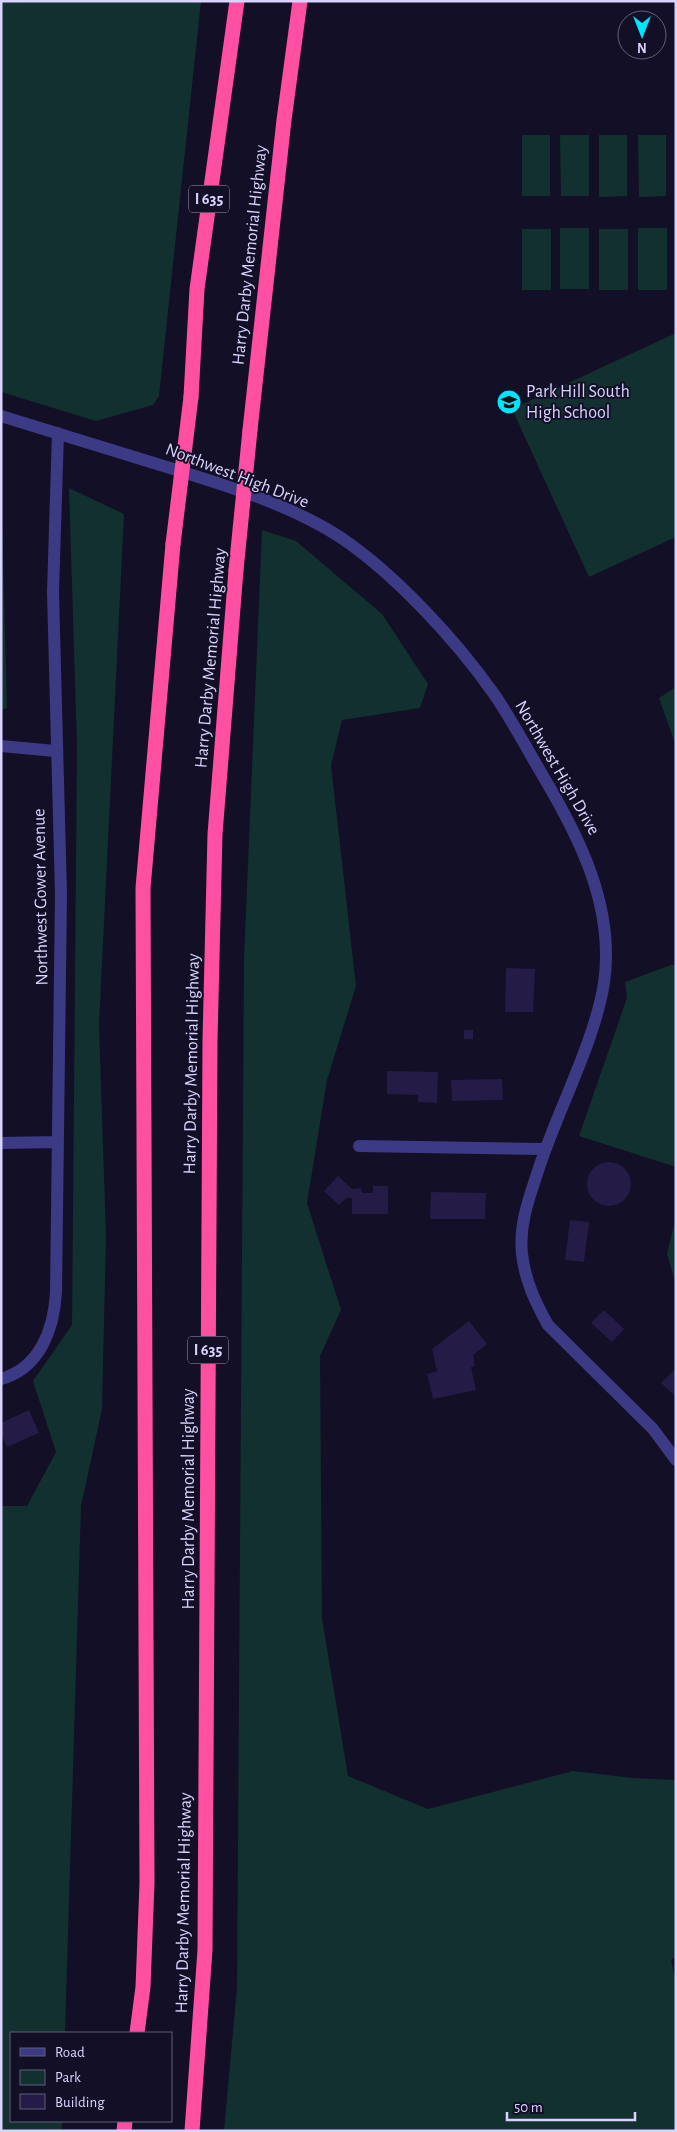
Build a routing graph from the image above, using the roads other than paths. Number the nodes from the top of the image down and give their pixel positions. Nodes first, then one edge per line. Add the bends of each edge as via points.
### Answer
1 (232, 1) edge
2 (237, 1) edge
3 (300, 1) edge
4 (233, 28) junction
5 (1, 416) edge
6 (58, 433) junction
7 (1, 746) edge
8 (55, 751) junction
9 (58, 1142) junction
10 (1, 1143) edge
11 (359, 1146) dead end
12 (545, 1149) junction
13 (1, 1379) edge
14 (676, 1460) edge
15 (137, 2032) edge
16 (192, 2131) edge

1 - 4 highway
2 - 4 highway, I 635
3 - 16 highway, Harry Darby Memorial Highway / I 635, bridge via 250,430 215,834 210,1040 205,1950
4 - 15 highway, I 635, bridge via 197,289 191,397 173,544 143,888 147,1883 143,1986
5 - 6 street, Northwest High Drive
6 - 8 street, Northwest Gower Avenue via 52,592
6 - 12 street, Northwest High Drive via 223,485 283,508 339,537 385,573 432,620 496,696 574,827 594,881 605,944 604,983 591,1031
7 - 8 street
8 - 9 street, Northwest Gower Avenue via 61,894
9 - 10 street
9 - 13 street, Northwest Gower Avenue via 55,1310 48,1334 28,1365
11 - 12 street
12 - 14 street, Northwest High Drive via 523,1215 522,1242 527,1280 537,1305 548,1325 653,1429

